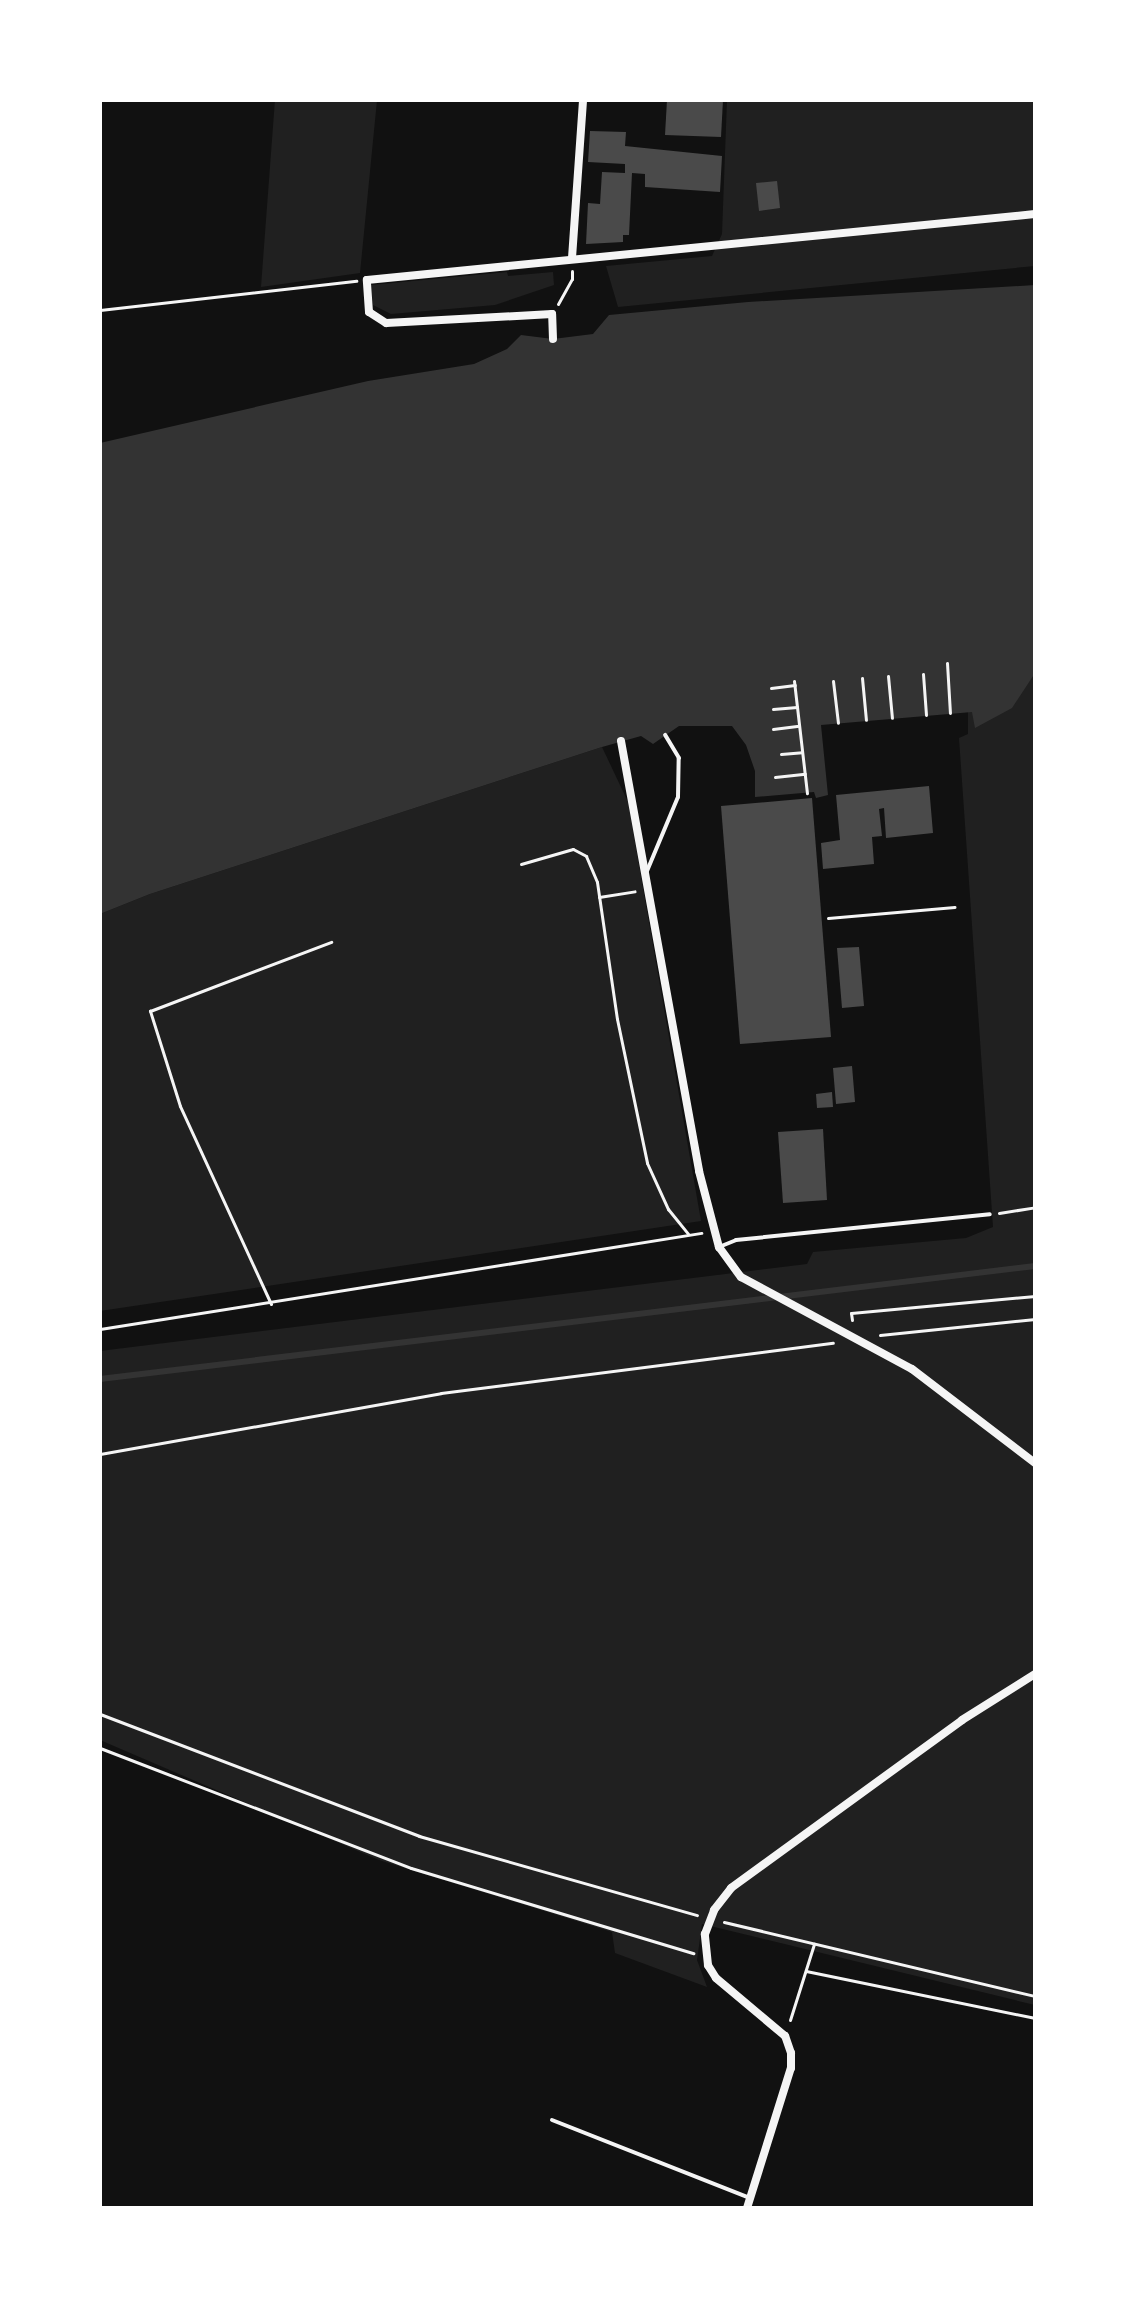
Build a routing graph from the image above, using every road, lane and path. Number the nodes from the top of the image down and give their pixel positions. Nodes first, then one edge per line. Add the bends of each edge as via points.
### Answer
1 (583, 100) edge
2 (1035, 214) edge
3 (572, 258) junction
4 (572, 279) dead end
5 (367, 280) junction
6 (100, 310) edge
7 (552, 314) junction
8 (553, 339) dead end
9 (947, 663) dead end
10 (923, 674) dead end
11 (888, 676) dead end
12 (862, 678) dead end
13 (833, 681) dead end
14 (771, 688) dead end
15 (797, 707) junction
16 (773, 709) dead end
17 (950, 713) dead end
18 (926, 715) dead end
19 (892, 718) dead end
20 (866, 720) dead end
21 (838, 723) dead end
22 (799, 726) junction
23 (773, 729) dead end
24 (665, 735) dead end
25 (621, 741) dead end
26 (802, 752) junction
27 (781, 754) dead end
28 (805, 774) junction
29 (775, 777) dead end
30 (807, 793) dead end
31 (521, 864) dead end
32 (647, 871) junction
33 (650, 889) junction
34 (599, 897) junction
35 (955, 907) dead end
36 (828, 918) dead end
37 (331, 942) dead end
38 (1035, 1207) edge
39 (990, 1214) joint
40 (713, 1232) junction
41 (688, 1234) junction
42 (719, 1247) junction
43 (1035, 1296) edge
44 (271, 1304) junction
45 (851, 1313) dead end
46 (1035, 1319) edge
47 (100, 1329) edge
48 (857, 1339) junction
49 (100, 1454) edge
50 (1035, 1463) edge
51 (1035, 1674) edge
52 (100, 1714) edge
53 (100, 1748) edge
54 (689, 1913) dead end
55 (734, 1924) dead end
56 (814, 1944) junction
57 (704, 1956) junction
58 (806, 1971) junction
59 (1035, 1996) edge
60 (1035, 2018) edge
61 (785, 2036) junction
62 (552, 2120) dead end
63 (750, 2198) junction
64 (747, 2208) edge

1 - 3 street
2 - 3 street
3 - 5 street
4 - 7 path
5 - 6 path
5 - 7 street via 369,312 386,323
7 - 8 street
9 - 17 path
10 - 18 path
11 - 19 path
12 - 20 path
13 - 21 path
14 - 15 path via 794,683
15 - 16 path
15 - 22 path
22 - 23 path
22 - 26 path
24 - 32 lane via 679,758 678,797
25 - 32 street
26 - 27 path
26 - 28 path
28 - 29 path
28 - 30 path
31 - 34 path via 573,849 586,856
32 - 33 street
33 - 34 path
33 - 40 street
34 - 41 path via 647,1163 668,1209
35 - 36 path
37 - 44 path via 150,1011 180,1106
38 - 39 path
39 - 42 lane via 736,1240
40 - 41 path
40 - 42 street
41 - 44 path
42 - 48 street via 741,1277
43 - 45 path
44 - 47 path
46 - 48 path
48 - 49 path via 441,1393
48 - 50 street via 912,1369
51 - 57 street via 962,1720 731,1888 709,1918
52 - 54 path via 419,1836
53 - 57 path via 411,1868
55 - 56 path
56 - 58 path
56 - 59 path
57 - 61 street via 716,1978
58 - 60 path
58 - 61 path
61 - 63 street via 791,2068
62 - 63 lane
63 - 64 street

